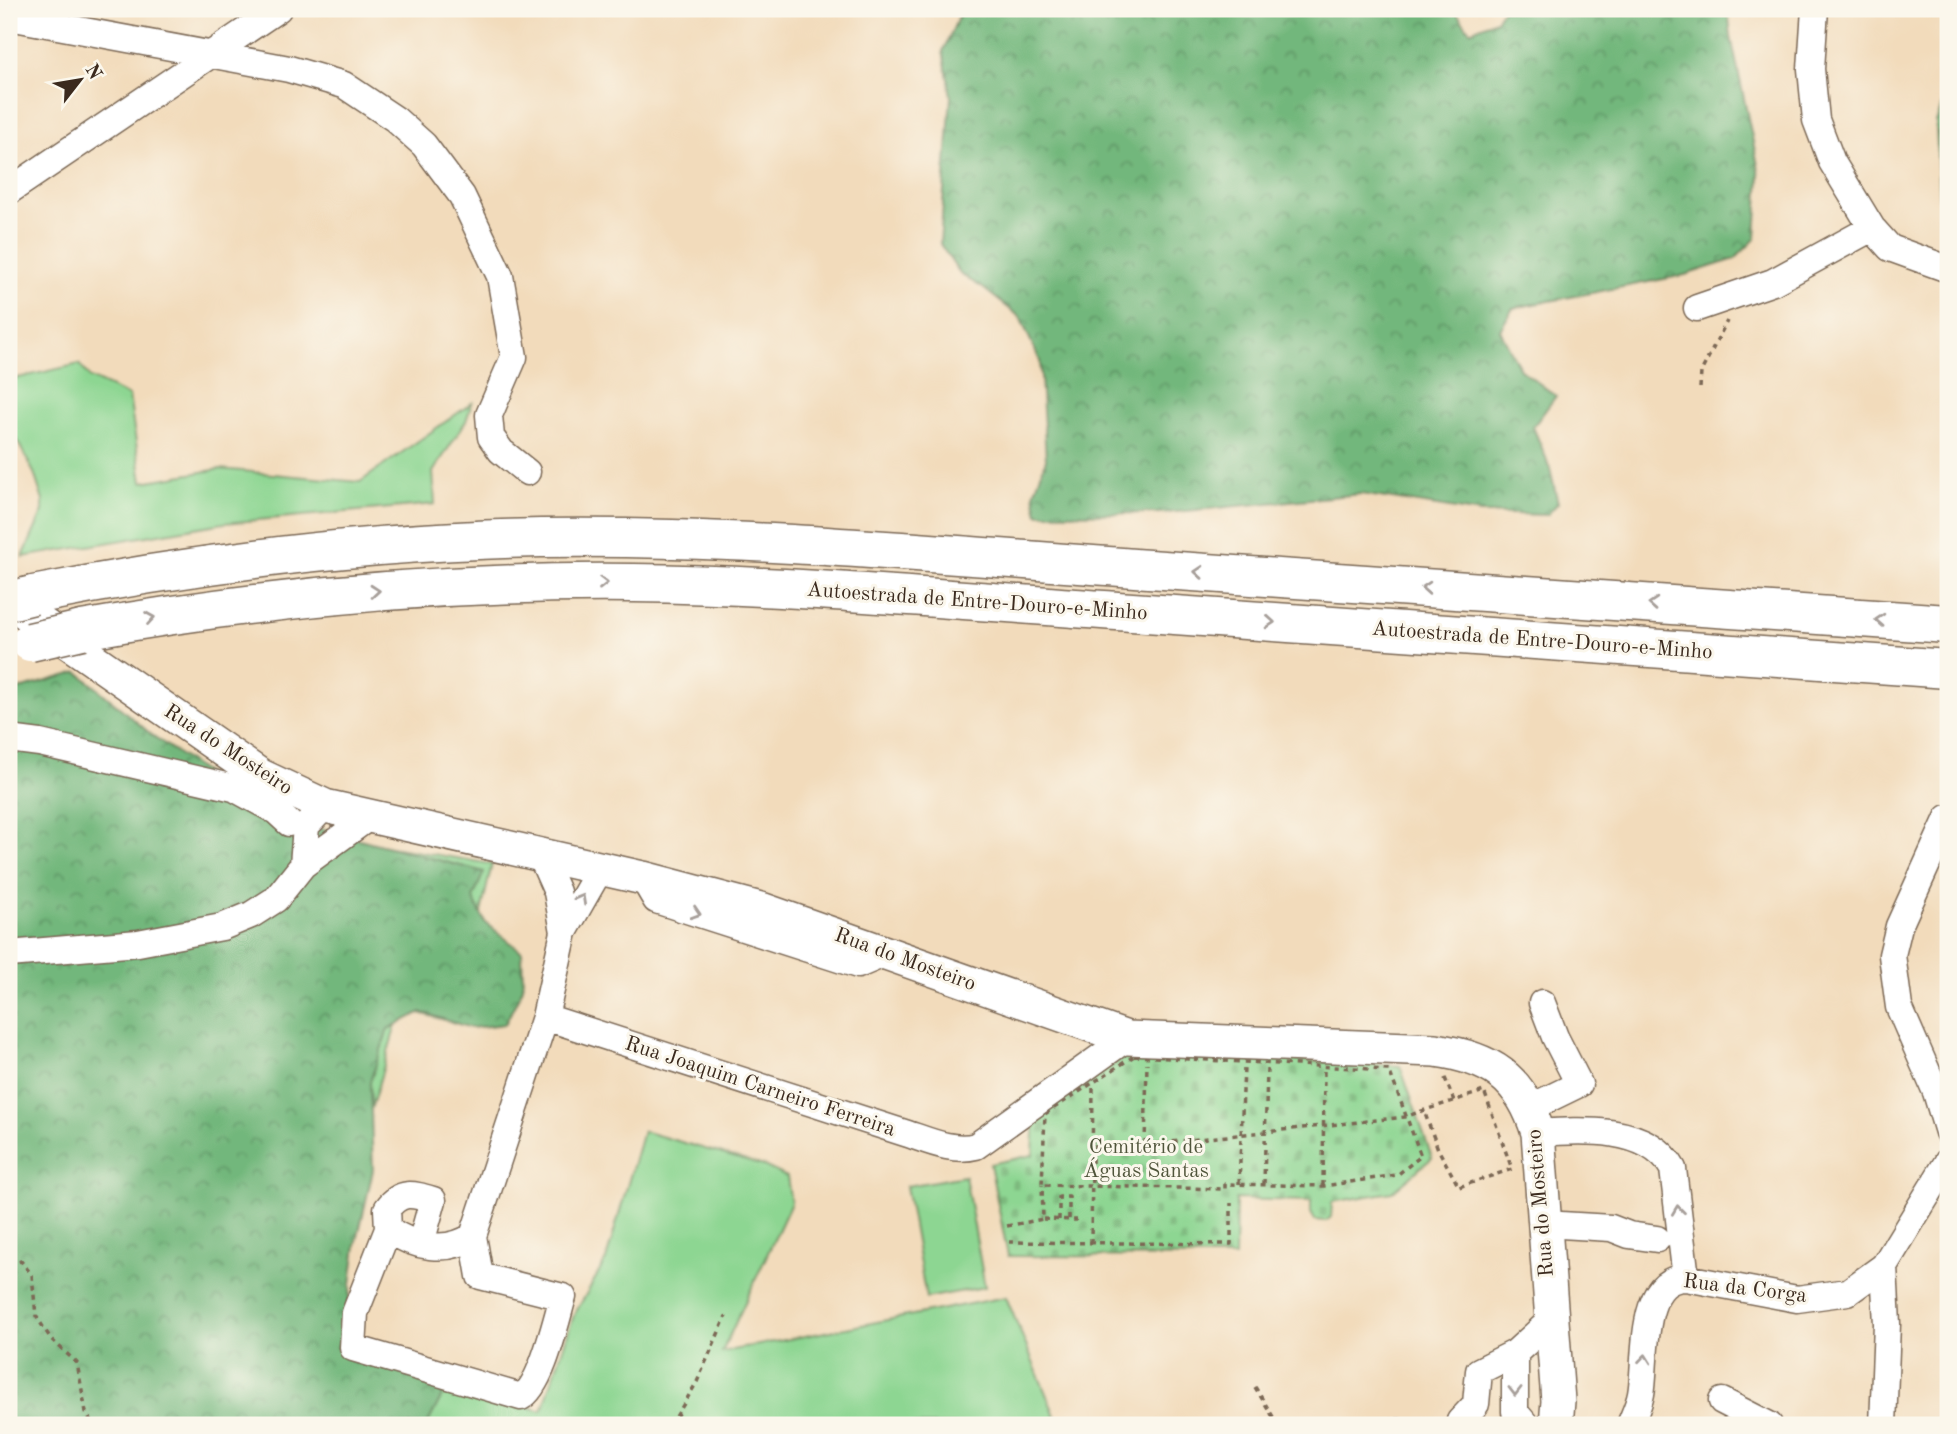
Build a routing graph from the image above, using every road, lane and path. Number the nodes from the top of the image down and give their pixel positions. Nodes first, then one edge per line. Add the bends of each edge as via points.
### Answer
1 (278, 9) edge
2 (1815, 9) edge
3 (9, 17) edge
4 (209, 54) junction
5 (9, 191) edge
6 (1872, 228) junction
7 (1948, 269) edge
8 (1748, 290) junction
9 (1697, 308) dead end
10 (1700, 388) dead end
11 (527, 472) dead end
12 (17, 599) edge
13 (1948, 624) edge
14 (20, 645) edge
15 (1948, 669) edge
16 (9, 739) edge
17 (261, 776) junction
18 (325, 806) junction
19 (369, 817) junction
20 (1948, 818) edge
21 (289, 823) junction
22 (541, 856) junction
23 (309, 860) junction
24 (600, 869) junction
25 (564, 932) junction
26 (9, 954) edge
27 (1542, 1003) dead end
28 (545, 1017) junction
29 (1137, 1047) junction
30 (1244, 1062) junction
31 (1267, 1063) junction
32 (1325, 1066) junction
33 (1094, 1082) junction
34 (1424, 1111) junction
35 (1405, 1117) junction
36 (1535, 1122) junction
37 (1324, 1126) junction
38 (1265, 1132) junction
39 (1948, 1132) edge
40 (1241, 1134) junction
41 (1145, 1144) junction
42 (1093, 1146) junction
43 (1948, 1161) edge
44 (1239, 1184) junction
45 (1264, 1184) junction
46 (1042, 1185) junction
47 (1092, 1186) junction
48 (1323, 1186) junction
49 (1231, 1203) dead end
50 (1043, 1219) junction
51 (1059, 1220) junction
52 (1069, 1220) junction
53 (1077, 1220) dead end
54 (1544, 1224) junction
55 (1007, 1226) dead end
56 (388, 1229) junction
57 (473, 1236) junction
58 (1657, 1239) dead end
59 (1009, 1242) dead end
60 (421, 1243) junction
61 (1091, 1243) junction
62 (9, 1264) edge
63 (1884, 1266) junction
64 (1686, 1278) junction
65 (726, 1316) dead end
66 (1551, 1320) junction
67 (1516, 1353) junction
68 (1255, 1387) dead end
69 (1722, 1401) dead end
70 (1460, 1423) edge
71 (93, 1425) edge
72 (671, 1425) edge
73 (1278, 1425) edge
74 (1348, 1425) edge
75 (1526, 1425) edge
76 (1556, 1425) edge
77 (1630, 1425) edge
78 (1769, 1425) edge
79 (1883, 1425) edge

1 - 4 street
2 - 6 street via 1811,69 1821,139
3 - 4 street
4 - 5 street
4 - 11 street via 344,85 424,145 462,196 500,276 514,357 489,415 491,436 501,451
6 - 7 street via 1890,247
6 - 8 street via 1773,282
8 - 9 street
8 - 10 path via 1724,325 1701,372
13 -> 12 highway via 826,546 646,538 476,540 320,552 140,575
12 - 17 main road, Rua do Mosteiro
14 -> 15 highway, Autoestrada de Entre-Douro-e-Minho, bridge via 82,630 239,605 384,590 635,583 878,594
16 - 21 street via 234,788
17 - 18 main road, Rua do Mosteiro
17 - 21 street
18 - 19 main road, Rua do Mosteiro
18 - 23 street via 306,825
19 - 22 main road, Rua do Mosteiro
19 - 23 street
20 - 39 street via 1899,926 1892,955 1899,1007
21 - 23 street
22 - 24 main road, Rua do Mosteiro
22 - 25 street via 557,892
23 - 26 street via 276,899 222,927 138,943
25 -> 24 street
24 - 29 main road, Rua do Mosteiro via 764,910
25 - 28 street
27 - 36 street via 1579,1084 1542,1102
28 - 29 street, Rua Joaquim Carneiro Ferreira via 941,1145 975,1146
28 - 57 street
29 - 30 path
29 - 33 path via 1134,1056
29 - 36 main road, Rua do Mosteiro via 1458,1053 1501,1072 1520,1091
29 - 41 path
30 - 31 path
30 - 40 path
31 - 32 path
31 - 38 path
32 - 35 path via 1389,1070
32 - 37 path
33 - 42 path
33 - 46 path via 1045,1114
34 - 34 path via 1459,1187 1512,1169 1484,1091
34 - 35 path
35 - 37 path
35 - 48 path via 1420,1156 1397,1175
36 - 54 main road, Rua do Mosteiro
64 -> 36 street via 1673,1169 1667,1157 1621,1135
37 - 38 path
37 - 48 path
38 - 40 path
38 - 45 path
40 - 41 path
40 - 44 path
41 - 42 path
42 - 47 path
43 - 63 street, Rua da Corga
44 - 45 path
44 - 47 path via 1225,1184 1225,1189
45 - 48 path
46 - 47 path
46 - 50 path
47 - 61 path
49 - 61 path via 1231,1244
50 - 51 path
50 - 55 path
51 - 52 path
51 - 52 path via 1059,1197 1069,1197
52 - 53 path
54 - 58 street via 1611,1228 1629,1236
54 - 66 main road, Rua do Mosteiro
56 - 57 street via 355,1313 353,1348 521,1397 537,1377 563,1297 480,1276
56 - 60 street
56 - 60 street via 387,1209 400,1196 410,1193 433,1200
57 - 60 street via 447,1248
59 - 61 path
62 - 71 path via 22,1261 32,1275 36,1316 51,1339 77,1363 86,1412
63 - 64 street, Rua da Corga via 1848,1292 1797,1299
63 - 79 street
77 -> 64 street, Rua da Corga via 1641,1396 1650,1306 1666,1284
65 - 72 path via 697,1382
66 - 67 street
66 - 76 main road, Rua do Mosteiro
67 - 70 street via 1479,1371 1476,1405
67 -> 75 street via 1515,1412
68 - 73 path
69 - 78 street
70 - 74 path via 1376,1419

